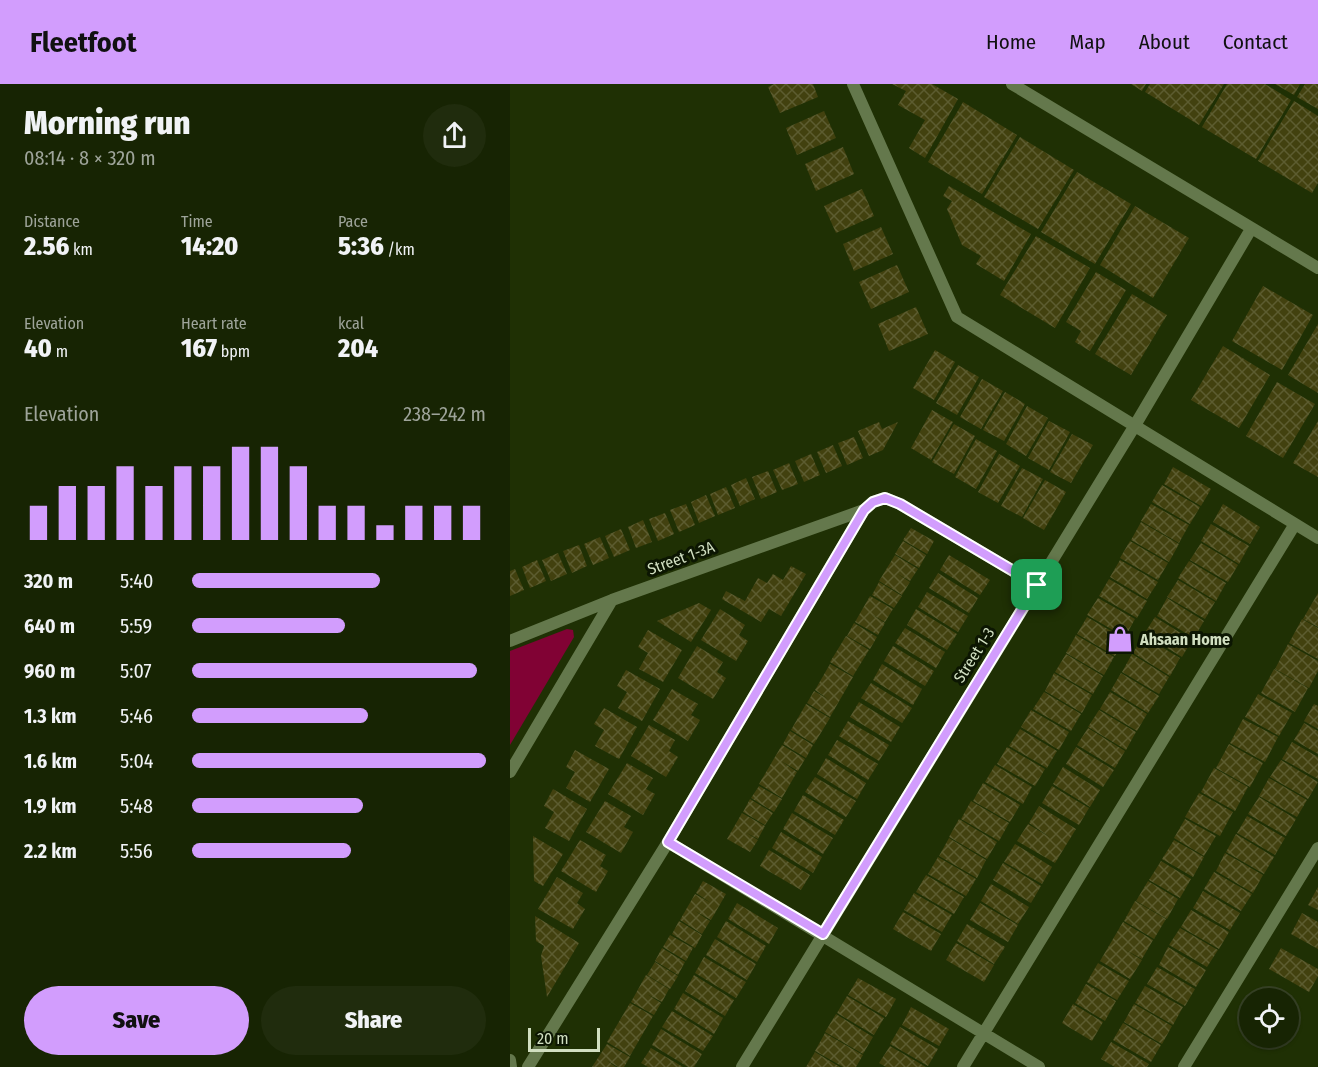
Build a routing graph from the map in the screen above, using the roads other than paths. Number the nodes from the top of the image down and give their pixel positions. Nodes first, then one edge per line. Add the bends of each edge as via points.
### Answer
1 (853, 84) edge
2 (1011, 84) edge
3 (1251, 229) junction
4 (1318, 268) edge
5 (1134, 427) junction
6 (864, 510) junction
7 (1295, 524) junction
8 (1318, 538) edge
9 (1037, 585) junction
10 (612, 600) junction
11 (510, 641) edge
12 (510, 772) edge
13 (668, 842) junction
14 (1318, 848) edge
15 (823, 934) junction
16 (982, 1033) junction
17 (510, 1060) edge
18 (510, 1067) edge
19 (528, 1067) edge
20 (742, 1067) edge
21 (963, 1067) edge
22 (1039, 1067) edge
23 (1184, 1067) edge

1 - 5 street via 957,317
2 - 3 street
3 - 4 street
3 - 5 street, Street 1-3
5 - 7 street
5 - 9 street, Street 1-3
6 - 9 street, Street 1-3A via 885,498 900,504
6 - 10 street, Street 1-3A
6 - 13 street
7 - 8 street
7 - 16 street
9 - 15 street, Street 1-3
10 - 11 street, Street 1-3A
10 - 12 street
13 - 15 street
13 - 19 street
14 - 23 street
15 - 16 street
15 - 20 street, Street 1-3
16 - 21 street
16 - 22 street
17 - 18 street

